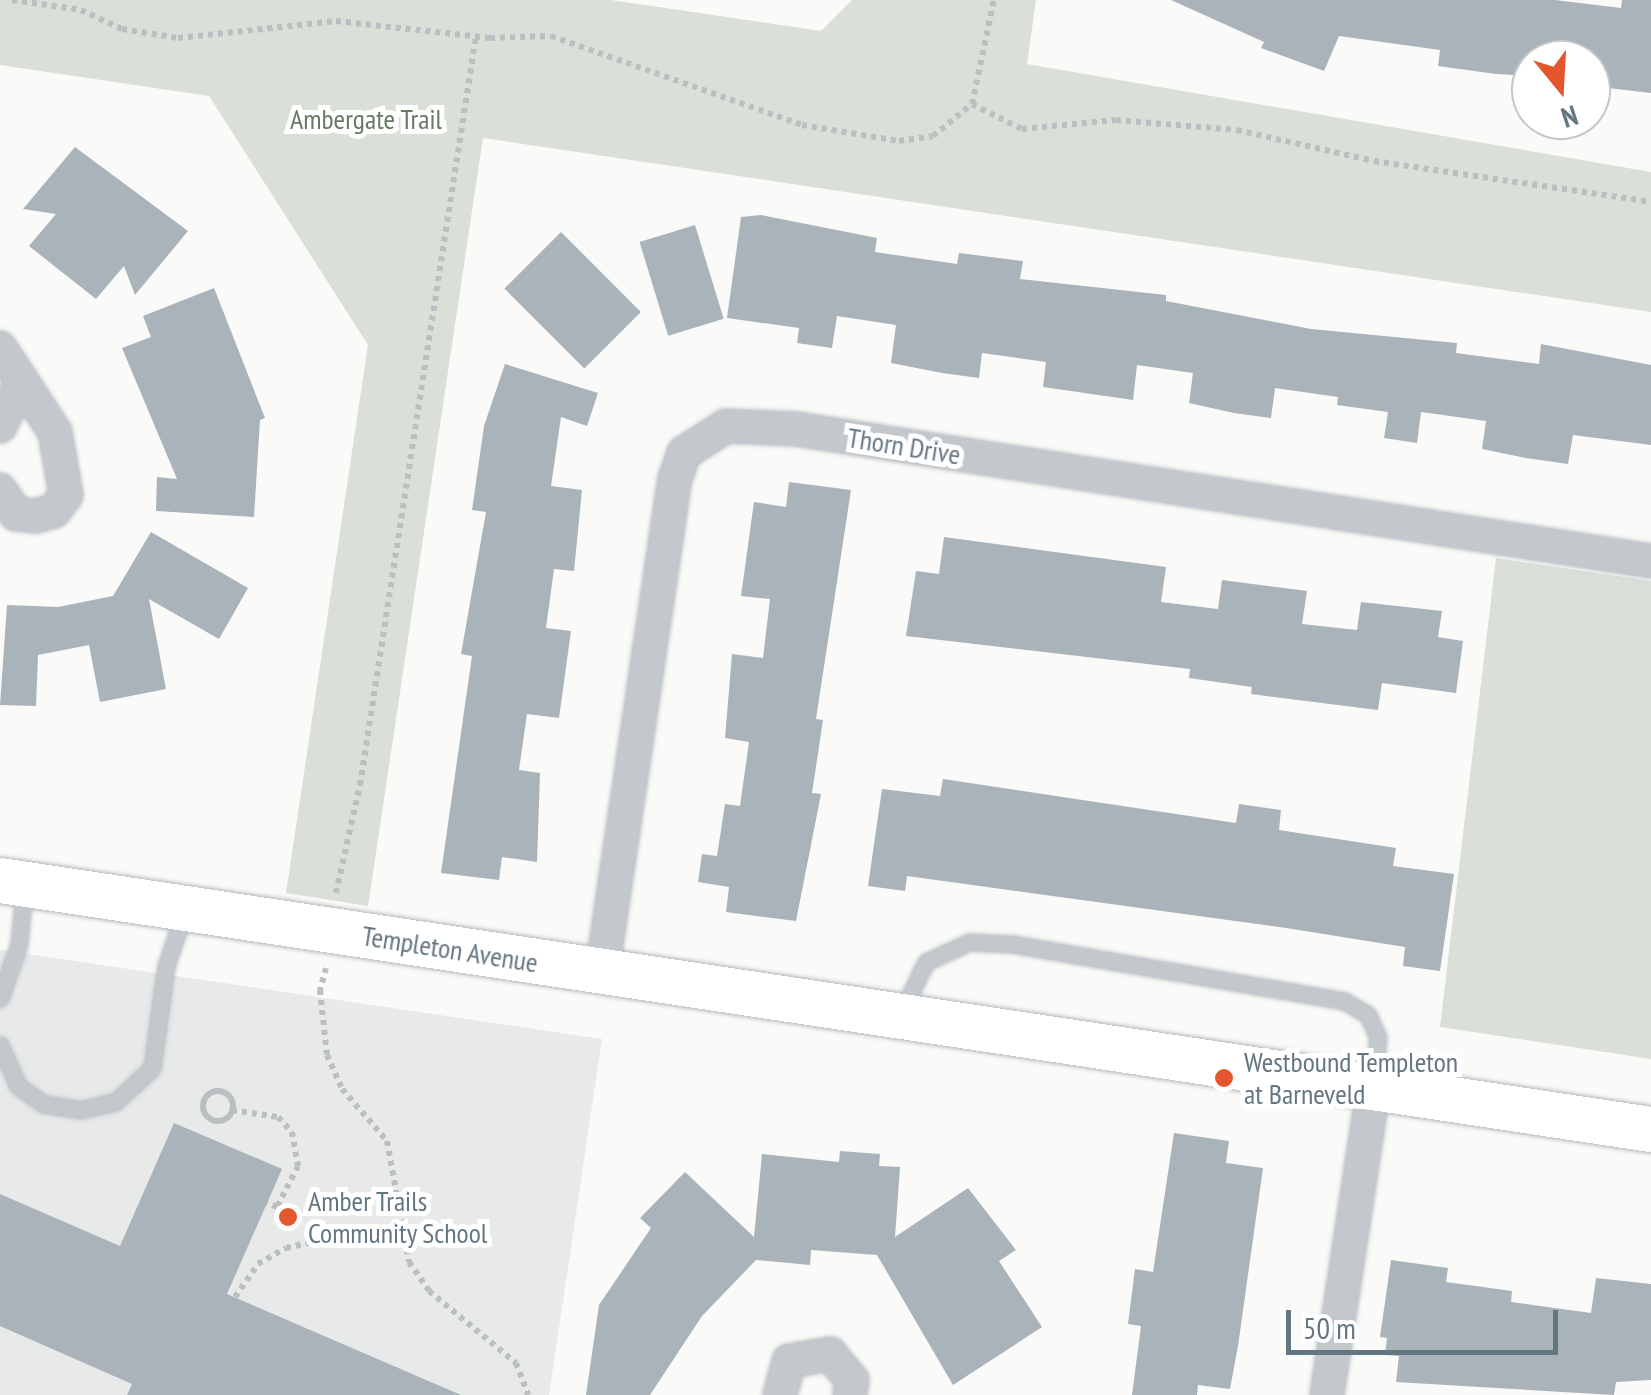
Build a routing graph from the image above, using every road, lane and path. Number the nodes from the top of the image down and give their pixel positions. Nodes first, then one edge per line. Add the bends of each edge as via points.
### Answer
1 (12, 0) edge
2 (994, 0) edge
3 (476, 36) junction
4 (972, 104) junction
5 (1651, 202) edge
6 (0, 348) edge
7 (22, 381) junction
8 (0, 426) edge
9 (0, 490) edge
10 (1651, 561) edge
11 (12, 882) edge
12 (186, 908) junction
13 (337, 932) junction
14 (602, 972) junction
15 (0, 998) edge
16 (900, 1017) junction
17 (0, 1045) edge
18 (1373, 1090) junction
19 (232, 1110) junction
20 (1651, 1128) edge
21 (267, 1203) dead end
22 (400, 1230) junction
23 (234, 1297) dead end
24 (528, 1395) edge
25 (780, 1395) edge
26 (850, 1395) edge
27 (1327, 1395) edge

1 - 3 path via 81,10 122,29 178,38 336,20
2 - 4 path
3 - 4 path via 551,36 707,94 858,138 933,136
3 - 13 path via 360,785 336,872
4 - 5 path via 1022,129 1116,120 1237,130 1392,164
6 - 7 street
7 - 8 street
7 - 9 street via 55,432 66,495 54,512 36,516 16,514
10 - 14 street, Thorn Drive via 796,429 726,426 684,453 675,479
11 - 12 street, Templeton Avenue
11 - 15 lane via 18,944
12 - 13 street, Templeton Avenue
12 - 17 lane via 166,966 152,1068 115,1102 80,1110 44,1104 18,1086
13 - 14 street, Templeton Avenue
13 - 22 path via 320,990 327,1055 342,1089 387,1141 398,1180
14 - 16 street, Templeton Avenue
16 - 18 street, Templeton Avenue
16 - 18 lane via 926,962 969,942 1225,976 1344,1001 1368,1015 1378,1037
18 - 20 street, Templeton Avenue
18 - 27 street
19 - 19 path via 226,1119 212,1120 202,1104 221,1090
19 - 21 path via 278,1117 292,1132 298,1166 277,1207
22 - 23 path via 354,1232 286,1248 258,1264
22 - 24 path via 418,1278 516,1363
25 - 26 street via 789,1361 830,1354 852,1380

